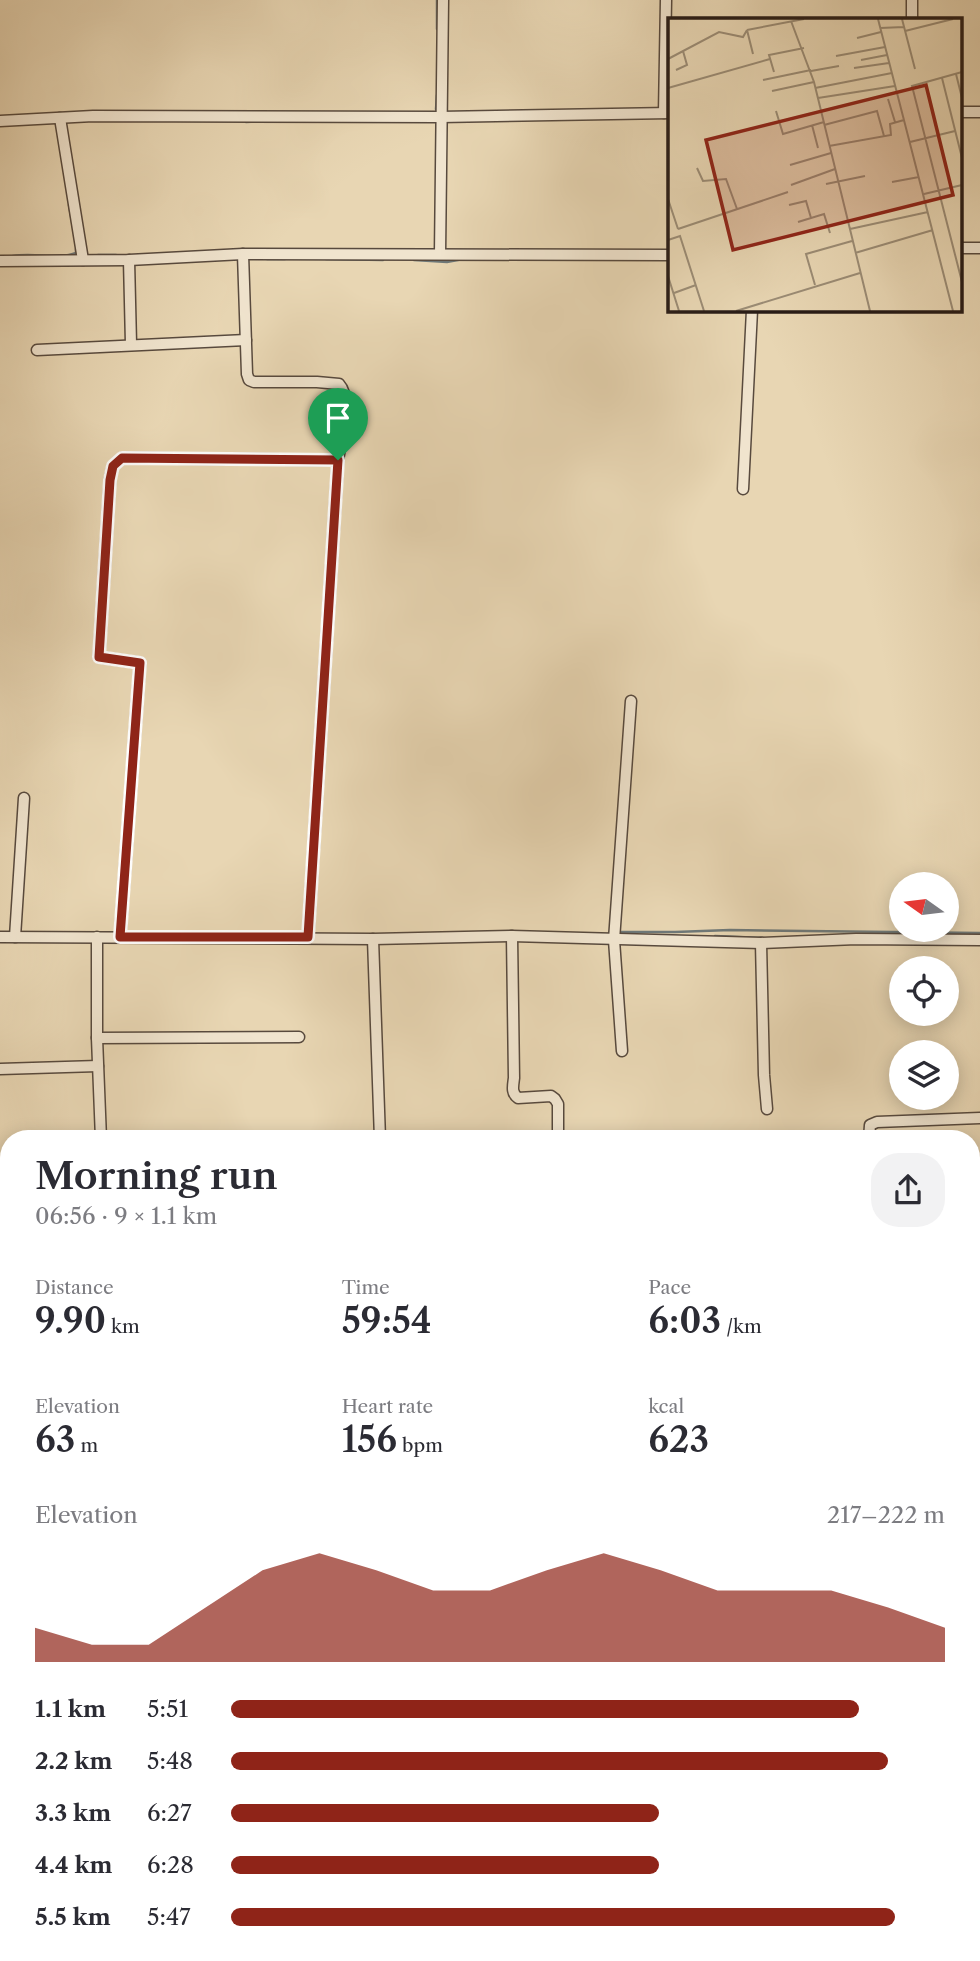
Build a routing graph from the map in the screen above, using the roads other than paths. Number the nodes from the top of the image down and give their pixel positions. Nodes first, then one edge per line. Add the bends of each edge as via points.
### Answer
1 (443, 0) edge
2 (666, 0) edge
3 (912, 0) edge
4 (912, 18) edge
5 (962, 112) edge
6 (980, 112) edge
7 (667, 113) edge
8 (440, 117) junction
9 (60, 118) junction
10 (0, 121) edge
11 (962, 248) edge
12 (980, 248) edge
13 (243, 254) junction
14 (440, 254) junction
15 (668, 255) edge
16 (83, 260) junction
17 (129, 260) junction
18 (0, 261) edge
19 (752, 312) edge
20 (246, 341) junction
21 (131, 344) junction
22 (37, 349) dead end
23 (338, 460) junction
24 (743, 489) dead end
25 (631, 701) dead end
26 (24, 798) dead end
27 (512, 936) junction
28 (0, 937) edge
29 (15, 937) junction
30 (97, 937) junction
31 (120, 937) junction
32 (308, 937) junction
33 (373, 939) junction
34 (614, 940) junction
35 (980, 940) edge
36 (761, 943) junction
37 (299, 1037) dead end
38 (97, 1038) junction
39 (622, 1051) dead end
40 (98, 1066) junction
41 (0, 1069) edge
42 (767, 1109) dead end
43 (980, 1118) edge
44 (101, 1130) edge
45 (380, 1130) edge
46 (558, 1130) edge
47 (870, 1130) edge

1 - 8 street
2 - 7 street
3 - 4 street
5 - 6 street
7 - 8 street
8 - 9 street
8 - 14 street
9 - 10 street
9 - 16 street
11 - 12 street
13 - 14 street
13 - 17 street
13 - 20 street
14 - 15 street
16 - 17 street
16 - 18 street
17 - 21 street
19 - 24 street
20 - 21 street
20 - 23 street via 249,380 339,384 344,389
21 - 22 street
23 - 31 street via 122,458 113,466 99,657 140,663
23 - 32 street
25 - 34 street
26 - 29 street
27 - 33 street
27 - 34 street
27 - 46 street via 514,1096 555,1099
28 - 29 street
29 - 30 street
30 - 31 street
30 - 38 street
31 - 32 street
32 - 33 street
33 - 45 street
34 - 36 street
34 - 39 street
35 - 36 street
36 - 42 street
37 - 38 street
38 - 40 street
40 - 41 street
40 - 44 street
43 - 47 street via 877,1122

